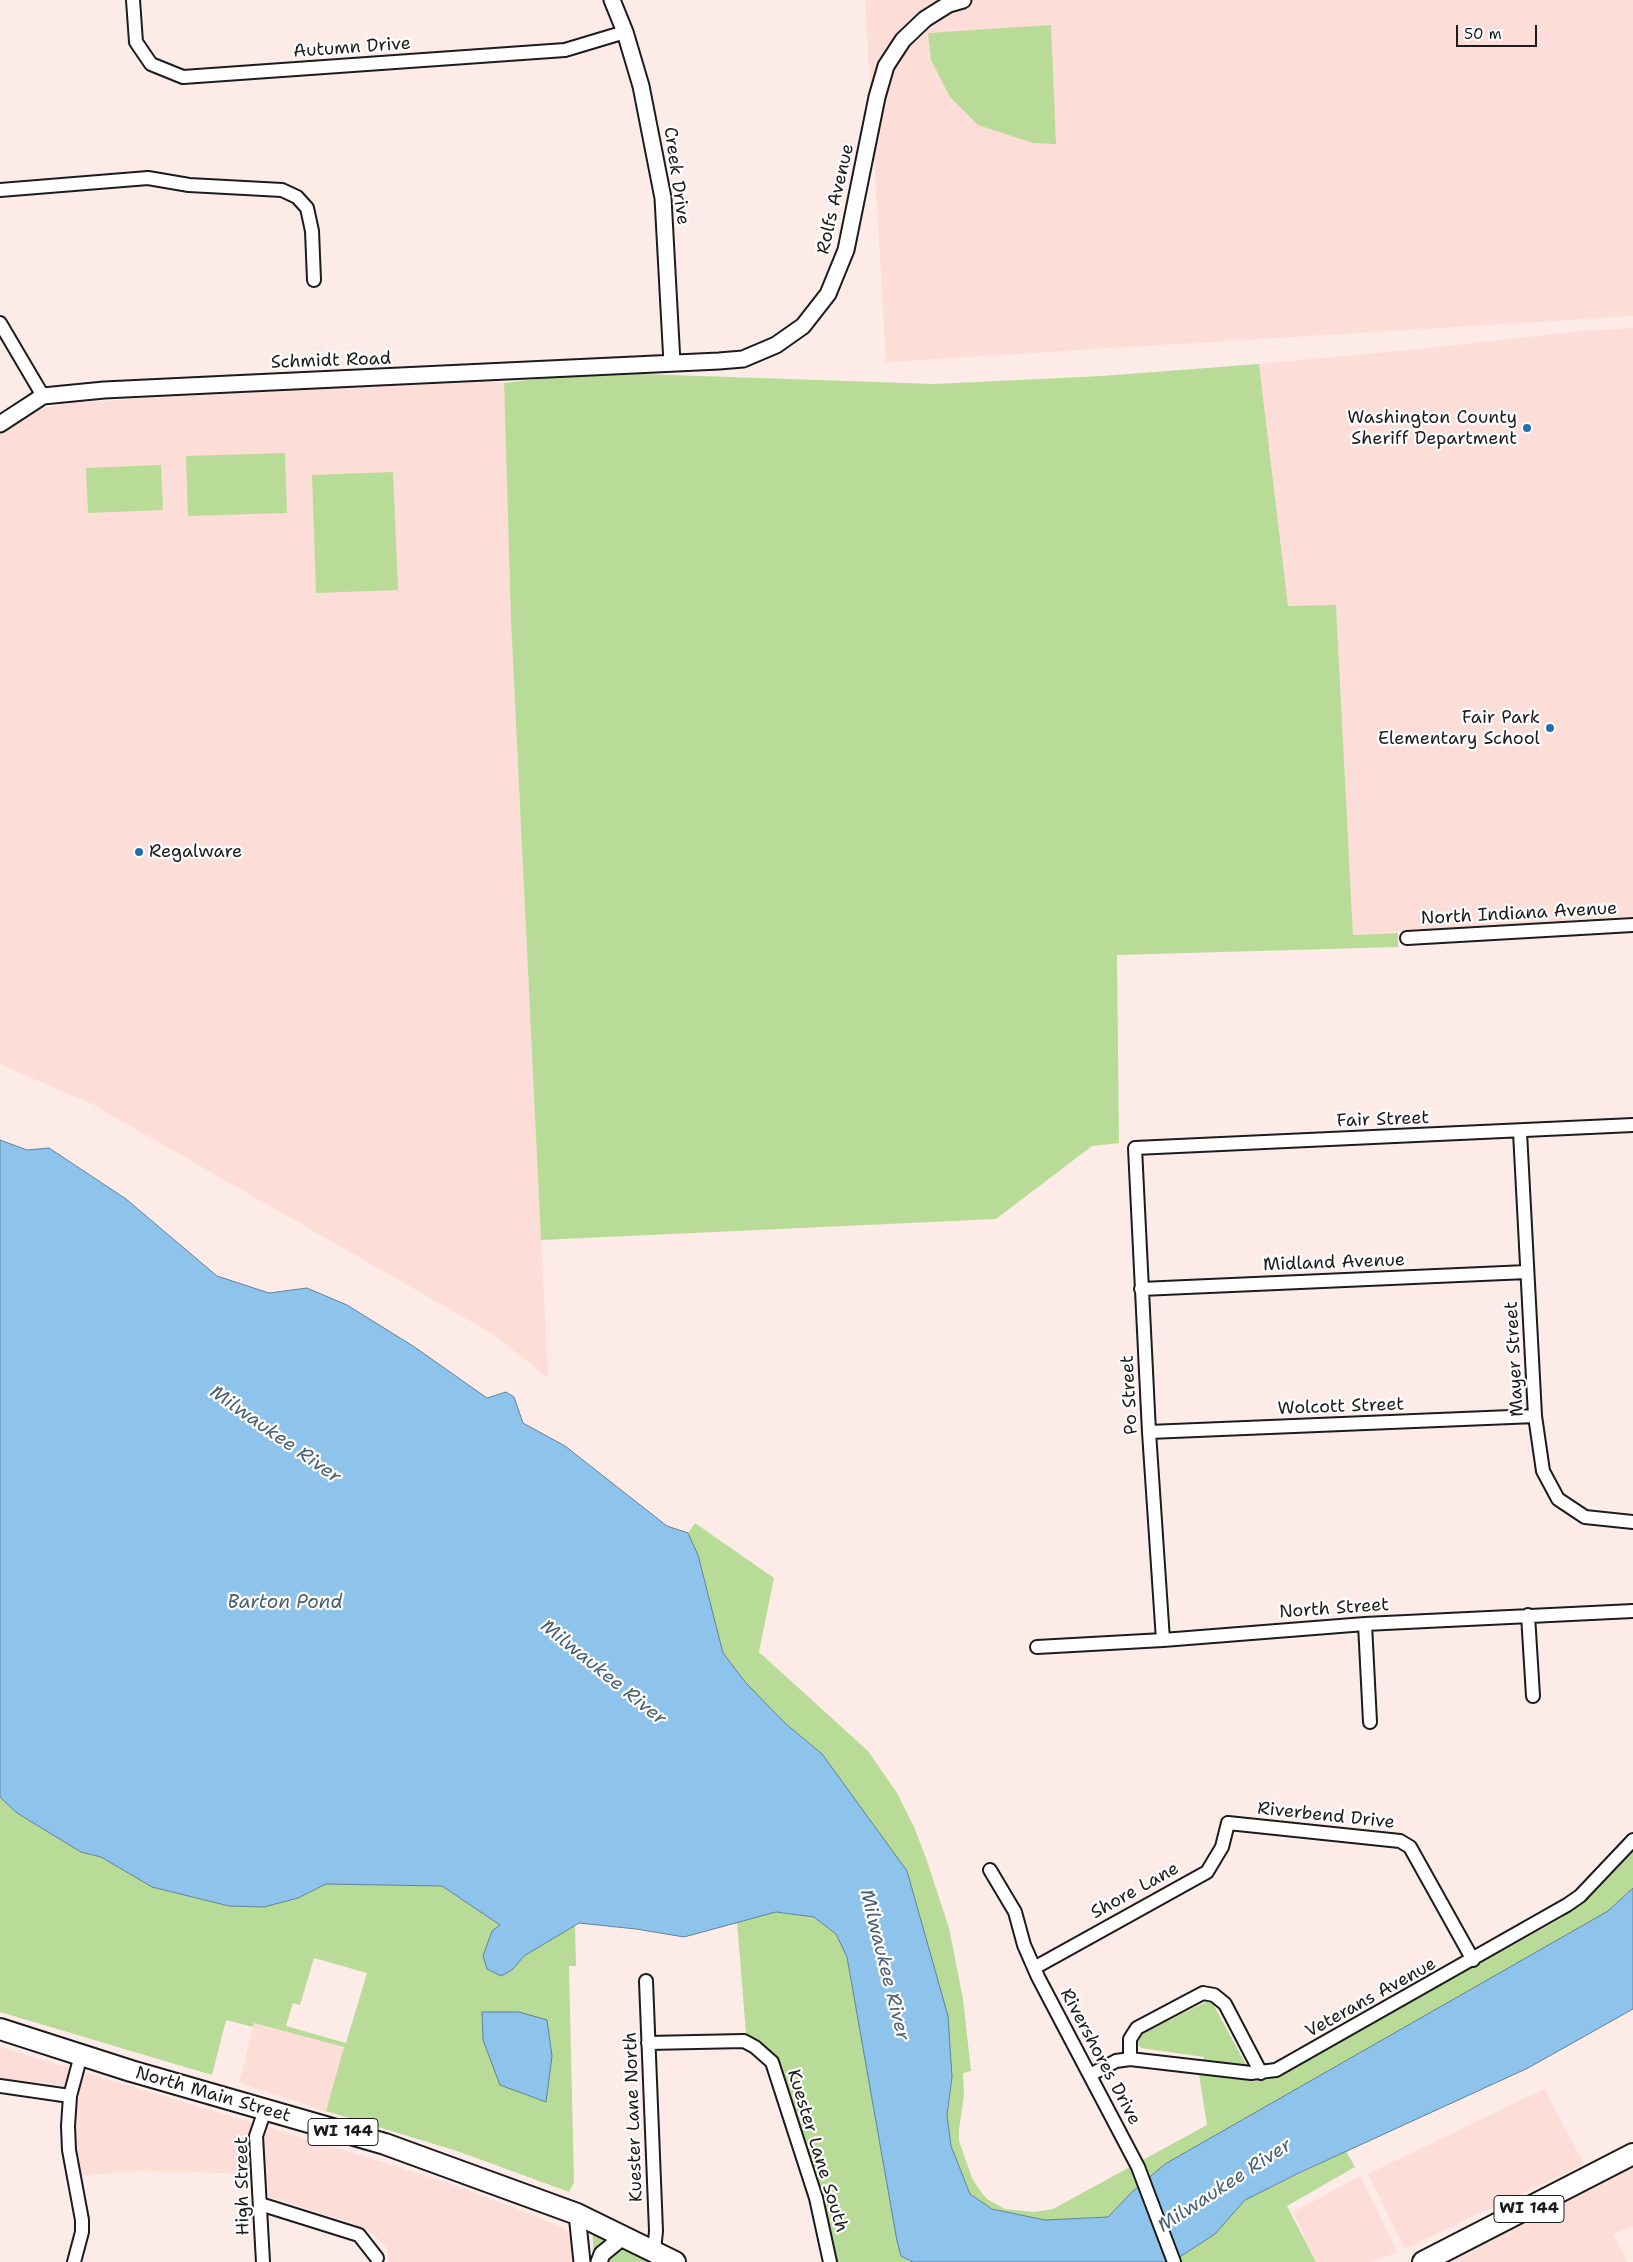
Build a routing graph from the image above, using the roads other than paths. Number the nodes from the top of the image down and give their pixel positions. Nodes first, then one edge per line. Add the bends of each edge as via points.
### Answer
1 (134, 0) edge
2 (612, 0) edge
3 (962, 0) edge
4 (625, 32) junction
5 (0, 190) edge
6 (314, 280) dead end
7 (0, 324) edge
8 (672, 362) junction
9 (43, 396) junction
10 (0, 424) edge
11 (1633, 925) edge
12 (1407, 938) dead end
13 (1633, 1126) edge
14 (1520, 1132) junction
15 (1134, 1148) joint
16 (1527, 1272) junction
17 (1141, 1289) junction
18 (1535, 1416) junction
19 (1149, 1432) junction
20 (1633, 1522) edge
21 (1633, 1611) edge
22 (1528, 1615) junction
23 (1365, 1624) junction
24 (1163, 1640) junction
25 (1037, 1647) dead end
26 (1533, 1696) dead end
27 (1370, 1722) dead end
28 (1228, 1823) joint
29 (1633, 1840) edge
30 (990, 1870) dead end
31 (1473, 1960) junction
32 (1034, 1968) junction
33 (646, 1981) dead end
34 (0, 2029) edge
35 (648, 2043) junction
36 (81, 2055) junction
37 (1130, 2059) junction
38 (1261, 2073) junction
39 (1090, 2075) junction
40 (0, 2086) edge
41 (70, 2096) junction
42 (265, 2110) junction
43 (1633, 2154) edge
44 (260, 2204) junction
45 (577, 2214) junction
46 (624, 2236) junction
47 (654, 2251) junction
48 (377, 2258) dead end
49 (1429, 2261) edge
50 (74, 2262) edge
51 (263, 2262) edge
52 (582, 2262) edge
53 (598, 2262) edge
54 (675, 2262) edge
55 (830, 2262) edge
56 (1174, 2262) edge

1 - 4 street, Autumn Drive via 136,42 151,64 183,78 565,50
2 - 4 street, Creek Drive
3 - 8 street, Rolfs Avenue via 925,19 903,40 886,66 846,250 828,294 803,326 776,345 743,359
4 - 8 street, Creek Drive via 641,86 663,198
5 - 6 street via 148,178 189,185 282,190 297,197 307,208 312,232
7 - 9 street
8 - 9 street, Schmidt Road via 104,390
9 - 10 street, Schmidt Road
11 - 12 street, North Indiana Avenue
13 - 14 street, Fair Street
14 - 15 street, Fair Street
14 - 16 street, Mayer Street
15 - 17 street, Po Street
16 - 17 street, Midland Avenue
16 - 18 street, Mayer Street
17 - 19 street, Po Street
18 - 19 street, Wolcott Street
18 - 20 street, Mayer Street via 1543,1471 1558,1499 1585,1517
19 - 24 street, Po Street
21 - 22 street, North Street
22 - 23 street, North Street
22 - 26 street
23 - 24 street, North Street
23 - 27 street
24 - 25 street, North Street
28 - 31 street, Riverbend Drive via 1400,1841 1410,1846
28 - 32 street, Shore Lane via 1222,1847 1207,1872
29 - 31 street, Veterans Avenue via 1580,1896
30 - 32 street, Rivershores Drive via 1015,1912
31 - 38 street, Veterans Avenue via 1276,2070
32 - 39 street, Rivershores Drive
33 - 35 street, Kuester Lane North
34 - 36 main road, North Main Street / WI 144
35 - 47 street, Kuester Lane North via 656,2222
35 - 55 street, Kuester Lane South via 744,2041 772,2062 816,2198
36 - 41 street
36 - 42 main road, North Main Street / WI 144
37 - 38 street, Veterans Avenue
37 - 38 street via 1130,2039 1137,2028 1203,1993 1214,1995 1225,2004
37 - 39 street, Veterans Avenue via 1116,2061
39 - 56 street, Rivershores Drive via 1138,2167
40 - 41 street
41 - 50 street via 69,2150 82,2220
42 - 44 street, High Street via 256,2136
42 - 45 main road, North Main Street / WI 144 via 385,2144
43 - 49 main road, WI 144
44 - 48 street via 359,2235
44 - 51 street, High Street
45 - 46 main road, North Main Street / WI 144
45 - 52 street
46 - 47 main road, North Main Street / WI 144
46 - 53 street via 602,2254
47 - 54 main road, North Main Street / WI 144

